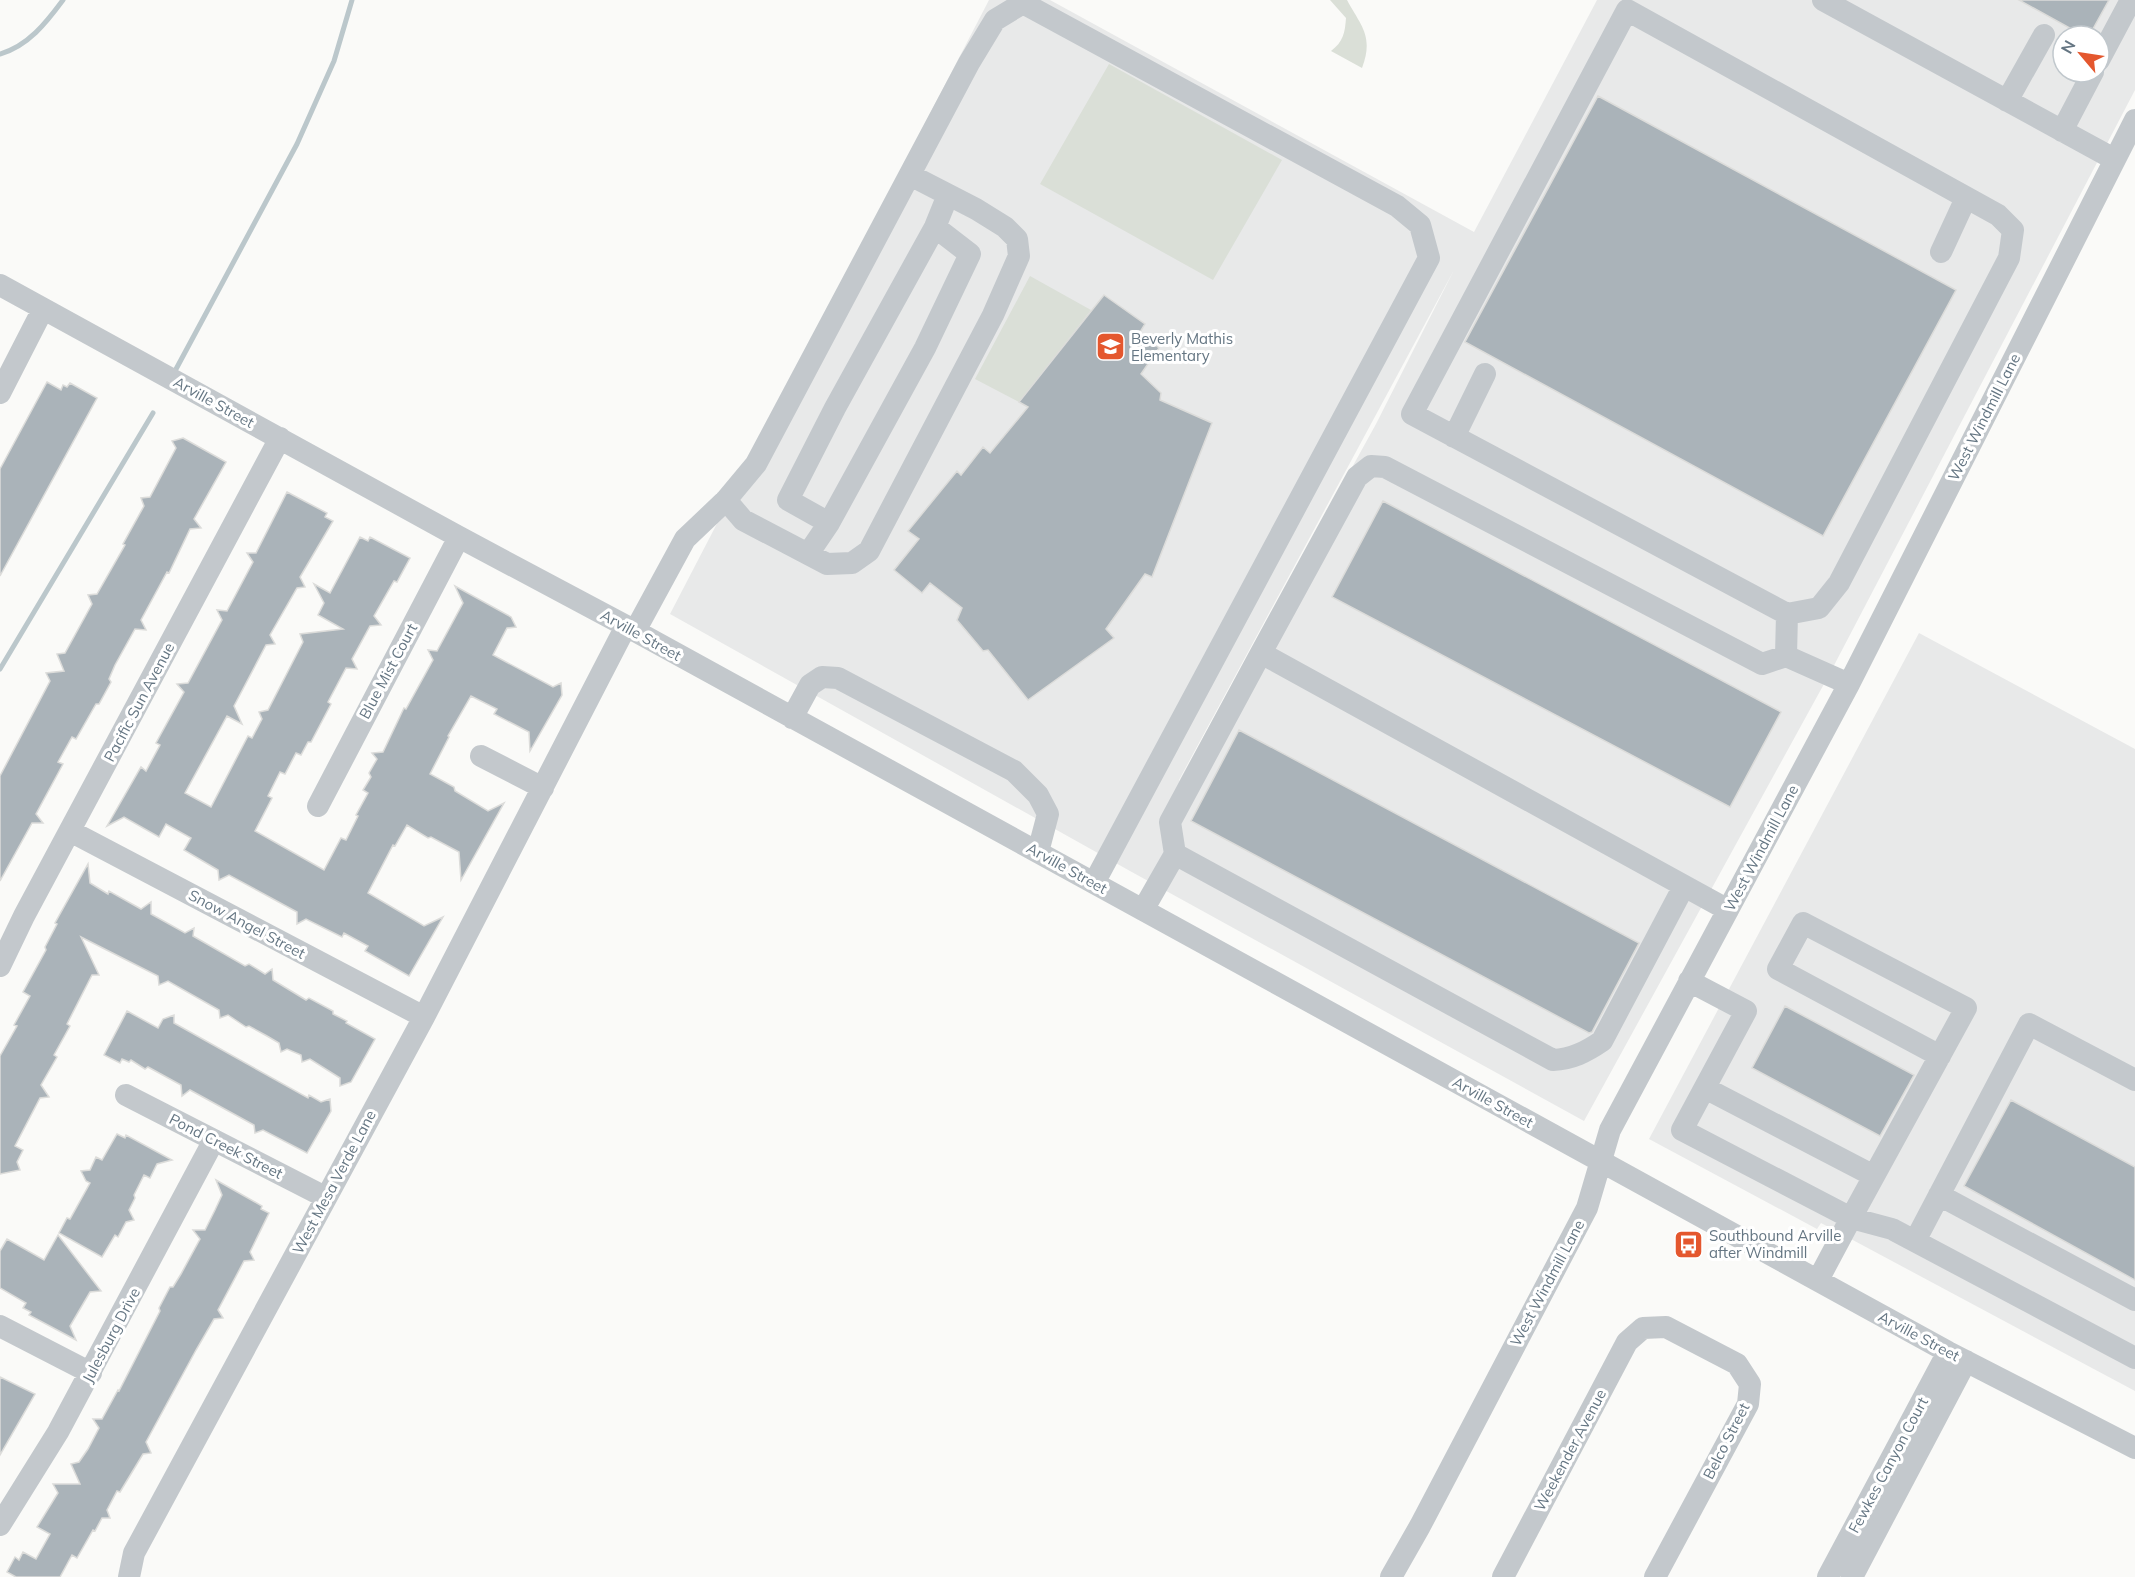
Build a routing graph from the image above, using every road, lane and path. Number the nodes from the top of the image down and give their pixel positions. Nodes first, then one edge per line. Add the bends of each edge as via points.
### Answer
1 (1823, 0) edge
2 (2131, 0) edge
3 (2044, 35) dead end
4 (2111, 38) edge
5 (2087, 84) edge
6 (2007, 101) junction
7 (2135, 120) edge
8 (2062, 131) junction
9 (2114, 159) junction
10 (910, 175) junction
11 (948, 195) junction
12 (1966, 198) junction
13 (935, 227) junction
14 (1941, 252) dead end
15 (0, 285) edge
16 (43, 309) junction
17 (1485, 374) dead end
18 (0, 393) edge
19 (1454, 436) junction
20 (280, 438) junction
21 (726, 501) junction
22 (828, 523) junction
23 (459, 537) junction
24 (807, 554) junction
25 (1787, 614) junction
26 (631, 629) junction
27 (1261, 653) junction
28 (1786, 656) junction
29 (1849, 684) junction
30 (792, 718) junction
31 (481, 756) dead end
32 (543, 788) junction
33 (318, 806) dead end
34 (70, 831) junction
35 (1038, 852) junction
36 (1175, 854) junction
37 (1094, 883) junction
38 (1684, 886) junction
39 (1143, 910) junction
40 (1728, 910) junction
41 (0, 966) edge
42 (1689, 981) junction
43 (424, 1017) junction
44 (1940, 1056) junction
45 (2135, 1080) edge
46 (1705, 1088) junction
47 (126, 1095) dead end
48 (214, 1140) junction
49 (1601, 1161) junction
50 (1874, 1176) junction
51 (1939, 1195) junction
52 (326, 1197) junction
53 (1851, 1218) junction
54 (1915, 1241) junction
55 (1818, 1280) junction
56 (2135, 1300) edge
57 (0, 1326) edge
58 (1643, 1328) joint
59 (1957, 1357) junction
60 (2135, 1358) edge
61 (91, 1373) junction
62 (2135, 1448) edge
63 (1882, 1499) junction
64 (0, 1525) edge
65 (129, 1577) edge
66 (1391, 1577) edge
67 (1503, 1577) edge
68 (1654, 1577) edge
69 (1828, 1577) edge
70 (1852, 1577) edge

1 - 6 street
2 - 4 street
3 - 6 street
5 - 8 street
6 - 8 street
7 - 9 street, West Windmill Lane
8 - 9 street
9 - 29 street, West Windmill Lane
10 - 11 street
10 - 21 street, West Mesa Verde Lane via 756,464
10 - 37 street, West Mesa Verde Lane via 995,20 1023,3 1396,206 1420,225 1426,243 1429,258
11 - 13 street
11 - 24 street via 1005,227 1017,239 1018,256 993,315 869,551 852,563 827,564
12 - 14 street
12 - 19 street via 1627,10 1412,414
12 - 25 street via 1998,215 2013,230 2009,258 1839,583 1819,608
13 - 22 street via 969,254 925,348
13 - 22 street via 788,500
15 - 16 street, Arville Street
16 - 18 street
16 - 20 street, Arville Street
17 - 19 street
19 - 25 street
20 - 23 street, Arville Street
20 - 34 street, Pacific Sun Avenue
21 - 24 street via 743,520
21 - 26 street, West Mesa Verde Lane via 685,539
22 - 24 street
23 - 26 street, Arville Street
23 - 33 street, Blue Mist Court
25 - 28 street
26 - 30 street, Arville Street
26 - 32 street, West Mesa Verde Lane
27 - 28 street via 1357,477 1371,466 1378,466 1762,664
27 - 36 street via 1170,822
27 - 38 street
28 - 29 street
29 - 40 street, West Windmill Lane
30 - 35 street, Arville Street
30 - 35 street via 810,685 822,677 838,678 1014,771 1038,795 1048,814
31 - 32 street
32 - 43 street, West Mesa Verde Lane
34 - 41 street, Pacific Sun Avenue
34 - 43 street, Snow Angel Street
35 - 37 street, Arville Street
36 - 38 street via 1553,1060 1584,1053 1602,1041
36 - 39 street
37 - 39 street, Arville Street
38 - 40 street
39 - 49 street, Arville Street
40 - 42 street, West Windmill Lane
42 - 46 street via 1746,1011
42 - 49 street, West Windmill Lane via 1610,1130
43 - 52 street, West Mesa Verde Lane
44 - 44 street via 1966,1008 1803,923 1779,969
44 - 50 street
45 - 51 street via 2029,1024
46 - 50 street
46 - 53 street via 1682,1130
47 - 48 street, Pond Creek Street
48 - 52 street, Pond Creek Street
48 - 61 street, Julesburg Drive
49 - 55 street, Arville Street
49 - 66 street, West Windmill Lane via 1587,1208
50 - 53 street
51 - 54 street
51 - 56 street
52 - 65 street, West Mesa Verde Lane via 134,1553
53 - 54 street via 1892,1229
53 - 55 street
54 - 60 street
55 - 59 street, Arville Street
57 - 61 street
58 - 67 street, Weekender Avenue via 1627,1342
58 - 68 street, Belco Street via 1666,1327 1737,1364 1750,1384 1748,1404
59 - 62 street, Arville Street
59 - 63 street, Fewkes Canyon Court
61 - 64 street, Julesburg Drive
63 - 69 street, Fewkes Canyon Court
63 - 70 street, Fewkes Canyon Court

